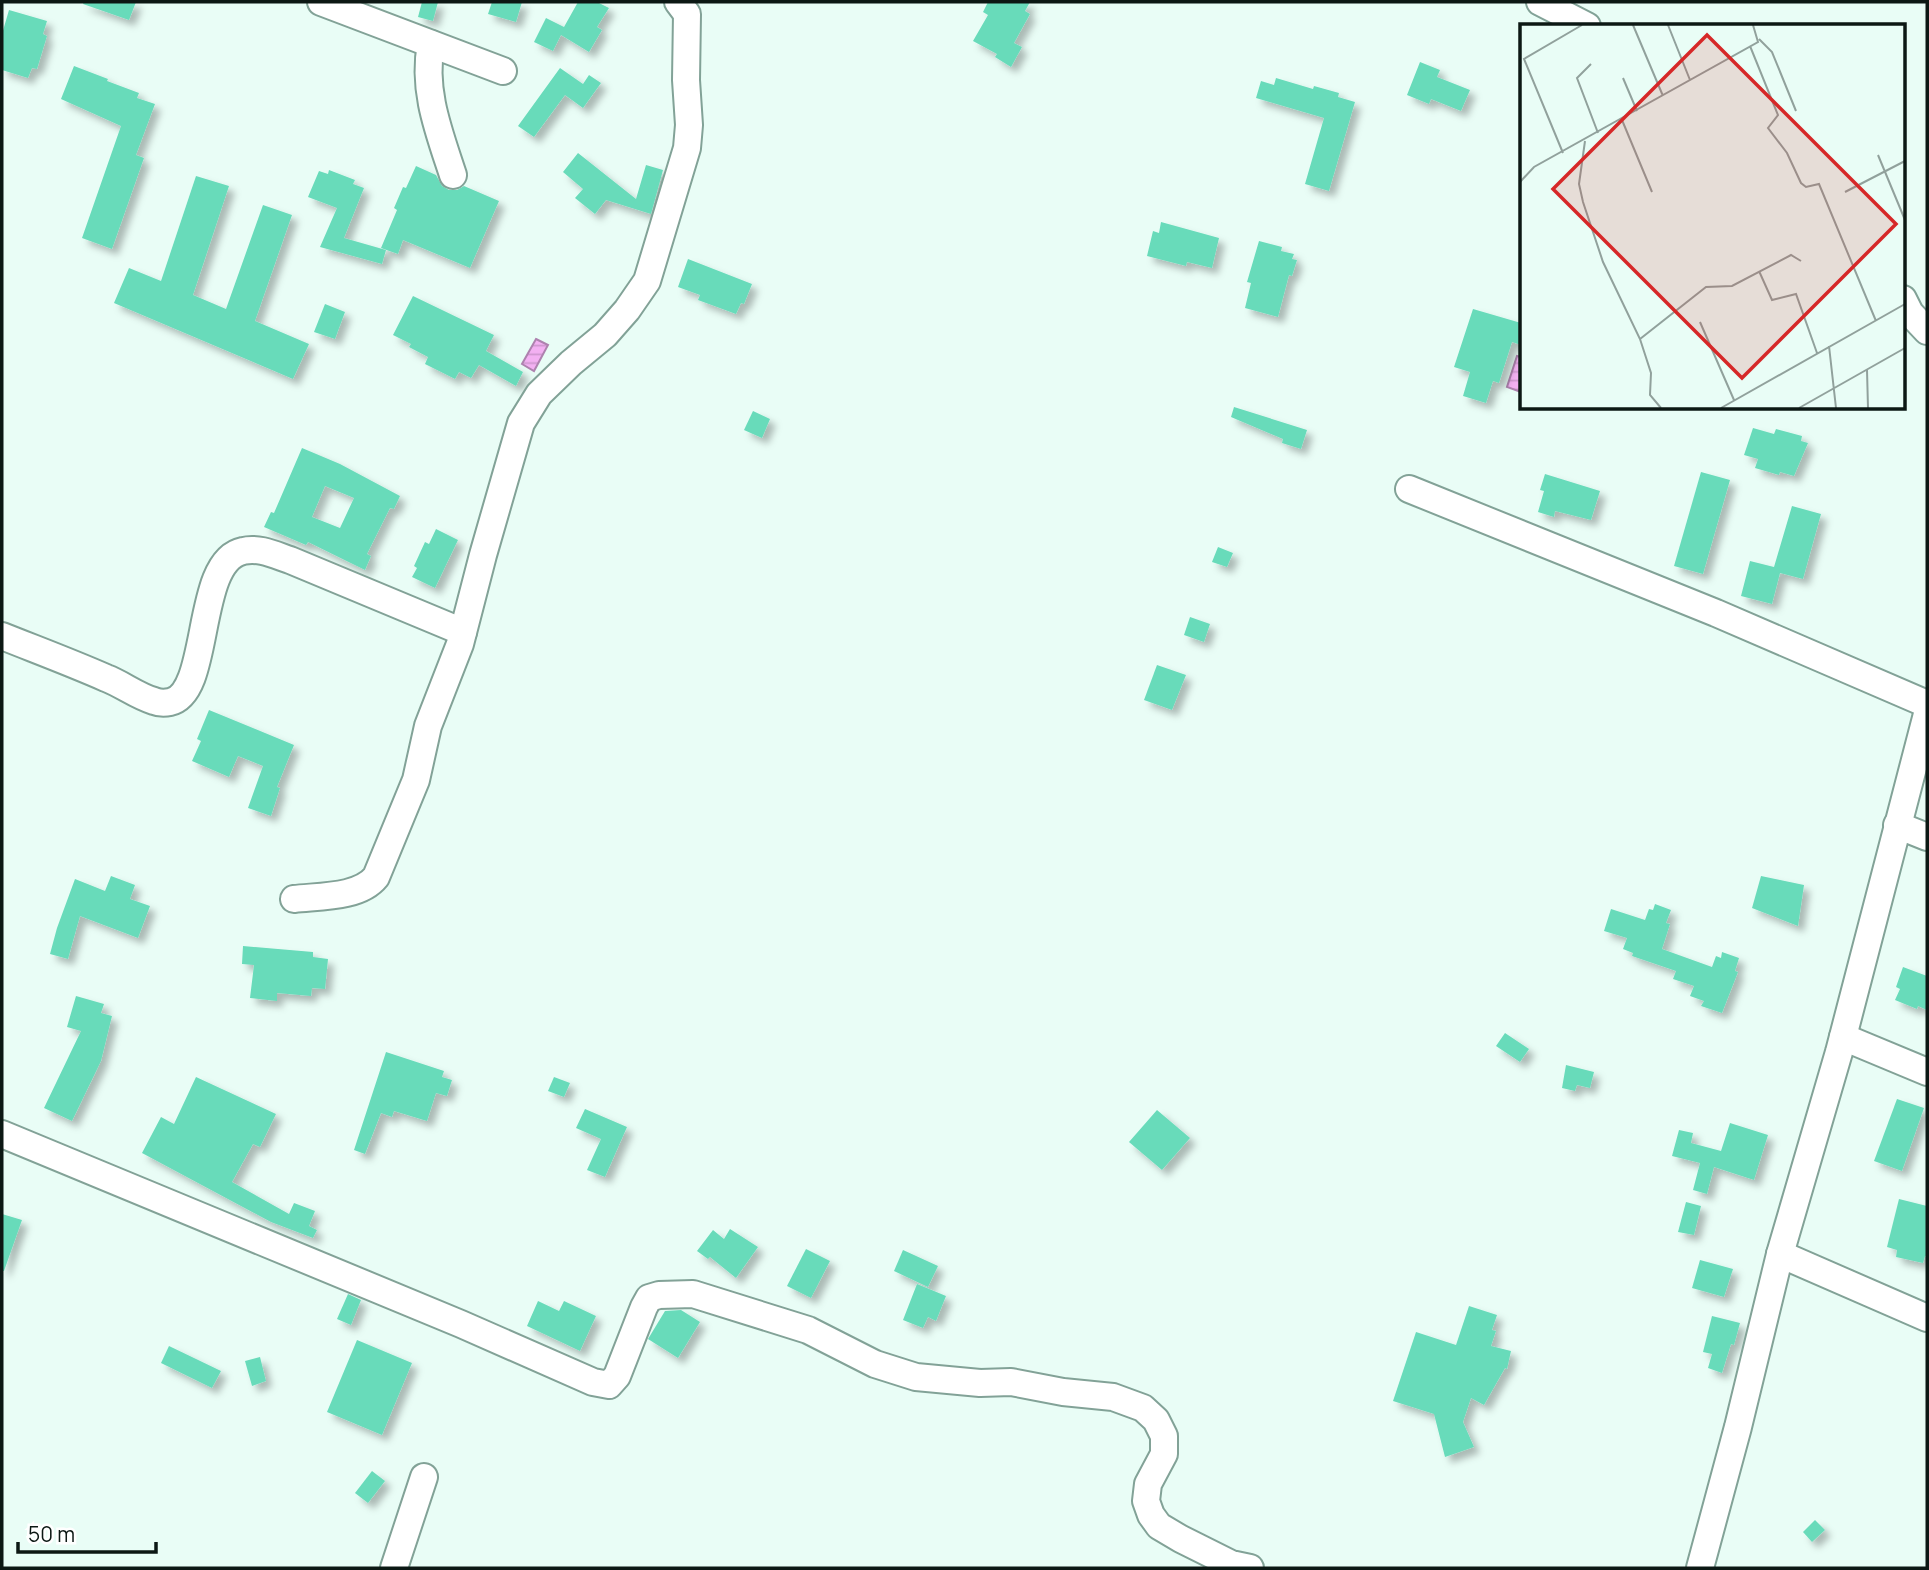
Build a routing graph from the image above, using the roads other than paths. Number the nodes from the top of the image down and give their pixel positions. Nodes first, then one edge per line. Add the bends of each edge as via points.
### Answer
1 (321, 2) edge
2 (678, 2) edge
3 (1540, 2) edge
4 (1583, 24) edge
5 (431, 44) junction
6 (503, 71) dead end
7 (453, 175) dead end
8 (1904, 301) edge
9 (1927, 331) edge
10 (1409, 489) dead end
11 (463, 632) junction
12 (2, 636) edge
13 (1927, 704) edge
14 (1927, 714) edge
15 (1897, 825) junction
16 (1927, 837) edge
17 (294, 899) dead end
18 (1843, 1037) junction
19 (1927, 1072) edge
20 (2, 1134) edge
21 (1780, 1254) junction
22 (1927, 1318) edge
23 (424, 1477) dead end
24 (394, 1568) edge
25 (1250, 1568) edge
26 (1700, 1568) edge

1 - 5 street
2 - 11 street via 687,14 687,148 647,281 605,335 550,382 529,407
3 - 4 street
5 - 6 street
5 - 7 street via 428,88
8 - 9 street
10 - 13 street
11 - 12 street via 290,560 248,550 234,554 223,567 191,681 172,702 151,700 79,665
11 - 17 street via 428,726 416,780 376,877 354,891
14 - 15 street
15 - 16 street
15 - 18 street
18 - 19 street
18 - 21 street
20 - 25 street via 593,1382 609,1385 617,1376 649,1298 693,1294 808,1330 875,1364 916,1377 1011,1382 1113,1397 1143,1408 1164,1436 1164,1454 1148,1484 1146,1501 1159,1526 1214,1556
21 - 22 street
21 - 26 street
23 - 24 street

